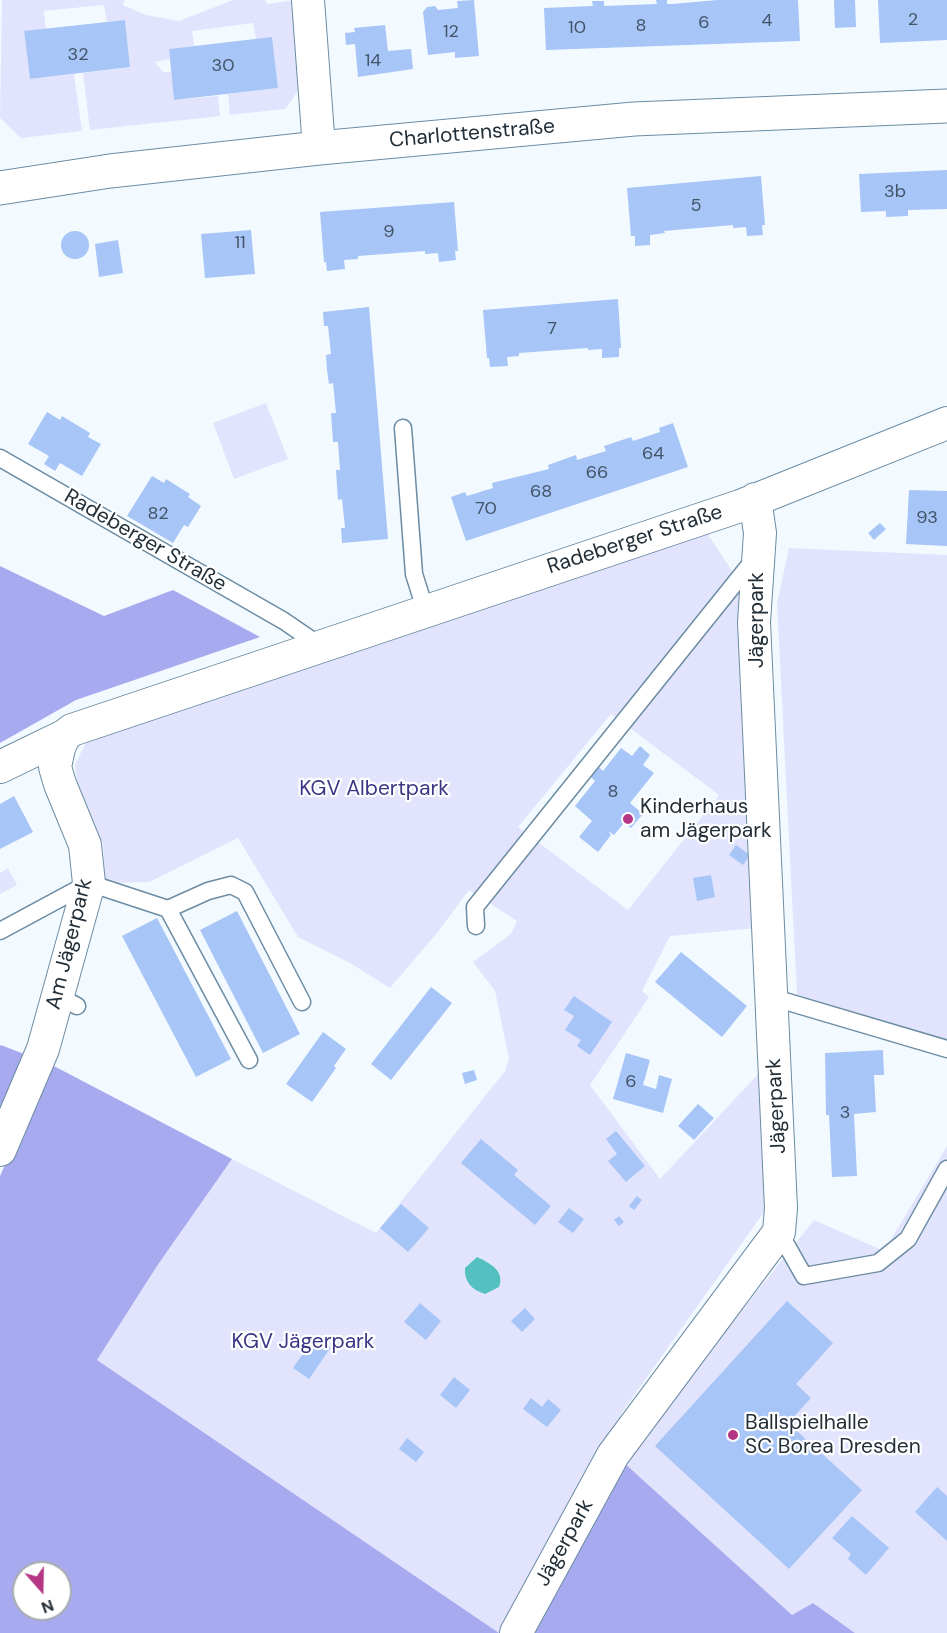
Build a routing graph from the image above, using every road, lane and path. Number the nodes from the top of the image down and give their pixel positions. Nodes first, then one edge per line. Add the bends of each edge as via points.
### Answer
1 (308, 0) edge
2 (947, 106) edge
3 (319, 148) junction
4 (0, 188) edge
5 (947, 423) edge
6 (402, 428) dead end
7 (0, 458) edge
8 (755, 500) junction
9 (758, 554) junction
10 (426, 609) junction
11 (319, 645) junction
12 (64, 736) junction
13 (0, 767) edge
14 (89, 883) junction
15 (168, 909) junction
16 (476, 926) dead end
17 (0, 931) edge
18 (771, 997) junction
19 (302, 1002) dead end
20 (947, 1049) edge
21 (249, 1060) dead end
22 (0, 1150) edge
23 (947, 1169) edge
24 (779, 1232) junction
25 (516, 1633) edge

1 - 3 street
2 - 3 street, Charlottenstraße via 634,118
3 - 4 street, Charlottenstraße via 110,171
5 - 8 street, Radeberger Straße
6 - 10 lane via 414,574
7 - 11 lane, Radeberger Straße via 284,621
8 - 9 street, Jägerpark via 760,533
8 - 10 street, Radeberger Straße
9 - 16 lane via 476,907
9 - 18 street, Jägerpark via 754,622
10 - 11 street, Radeberger Straße
11 - 12 street, Radeberger Straße via 72,729
12 - 13 street, Radeberger Straße
12 - 14 street, Am Jägerpark via 56,767 85,845
14 - 15 lane
14 - 17 lane
14 - 22 street, Am Jägerpark via 68,1001
15 - 19 lane via 231,885 245,892
15 - 21 lane
18 - 20 lane
18 - 24 street, Jägerpark
23 - 24 lane via 908,1239 879,1263 804,1276
24 - 25 street, Jägerpark via 613,1455

